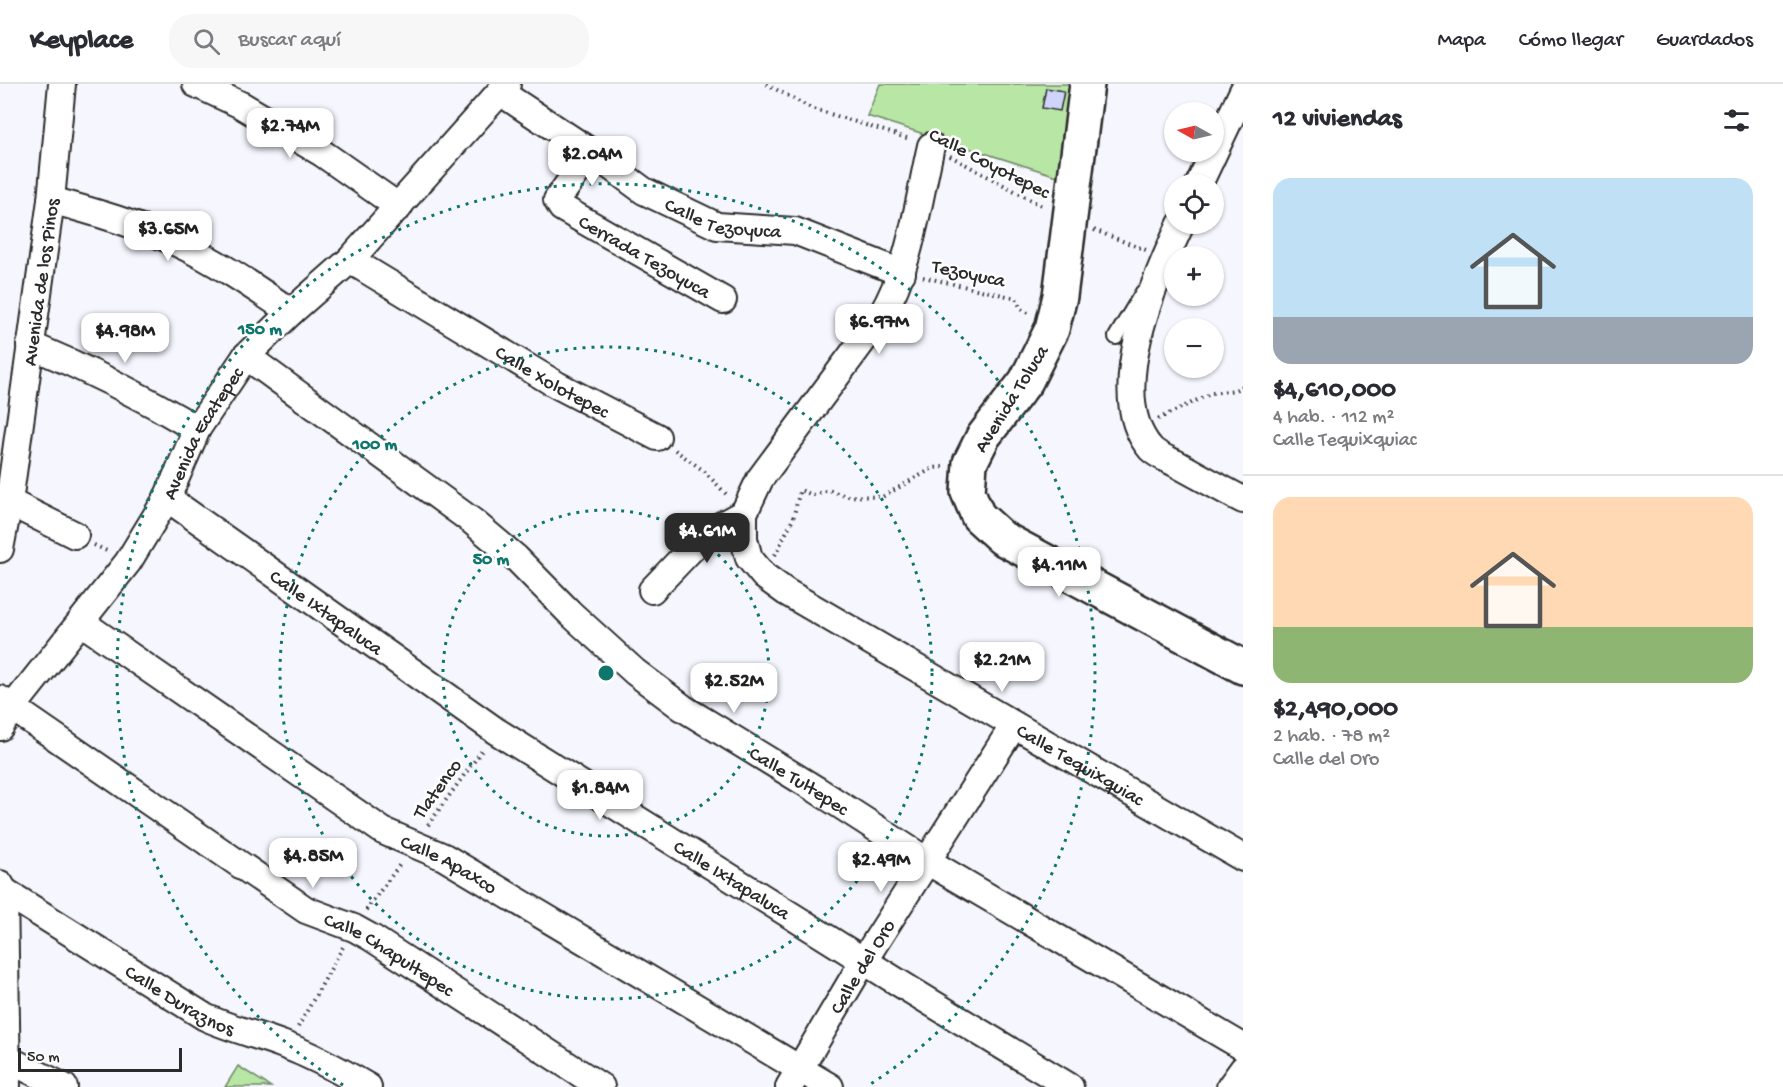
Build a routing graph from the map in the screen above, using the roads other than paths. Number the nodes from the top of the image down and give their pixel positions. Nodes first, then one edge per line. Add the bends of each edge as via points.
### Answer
1 (62, 84) edge
2 (196, 84) edge
3 (1087, 84) edge
4 (503, 88) edge
5 (1243, 91) edge
6 (931, 146) road end
7 (591, 152) junction
8 (1204, 174) edge
9 (51, 200) junction
10 (399, 207) junction
11 (350, 260) junction
12 (1164, 260) edge
13 (1164, 260) edge
14 (902, 273) junction
15 (723, 300) dead end
16 (291, 312) junction
17 (1116, 337) dead end
18 (30, 345) junction
19 (246, 356) junction
20 (197, 429) junction
21 (657, 437) road end
22 (167, 498) junction
23 (1243, 500) edge
24 (9, 502) junction
25 (744, 513) junction
26 (75, 535) road end
27 (0, 549) edge
28 (652, 590) dead end
29 (81, 622) junction
30 (1243, 667) edge
31 (4, 711) edge
32 (1014, 725) junction
33 (1243, 858) edge
34 (927, 861) junction
35 (2, 887) edge
36 (864, 960) junction
37 (1243, 1047) edge
38 (7, 1059) junction
39 (1243, 1069) edge
40 (795, 1078) edge
41 (7, 1087) edge
42 (64, 1087) edge
43 (368, 1087) edge
44 (601, 1087) edge
45 (830, 1087) edge
46 (1070, 1087) edge
47 (1230, 1087) edge

1 - 9 street, Avenida de los Pinos
2 - 10 street via 241,105 322,153
3 - 30 street, Avenida Toluca via 1060,296 1052,329 1026,381 983,437 970,463 968,492 978,516 1002,538
4 - 7 street, Calle Tezoyuca
4 - 10 street, Avenida Ecatepec
5 - 8 street
6 - 14 street, Calle Tequixquiac
7 - 14 street, Calle Tezoyuca via 644,191 717,226 795,231
7 - 15 street, Cerrada Tezoyuca via 561,192 557,200 562,208
9 - 16 street via 116,218 177,243 236,274
9 - 18 street, Avenida de los Pinos
10 - 11 street, Avenida Ecatepec
11 - 16 street, Avenida Ecatepec
11 - 21 street, Calle Xolotepec via 558,385
12 - 17 lane
13 - 23 street via 1147,303 1137,345 1132,405 1137,429 1152,451
14 - 25 street, Calle Tequixquiac via 881,316 760,479
16 - 19 street, Avenida Ecatepec
18 - 20 street via 89,369
18 - 24 street, Avenida de los Pinos
19 - 20 street, Avenida Ecatepec
19 - 34 street, Calle Tultepec via 472,521 635,672 682,708
20 - 22 street, Avenida Ecatepec
22 - 29 street, Avenida Ecatepec via 128,562
22 - 36 street, Calle Ixtapaluca via 496,731
24 - 26 street
24 - 27 street, Avenida de los Pinos
25 - 28 street via 695,545
25 - 32 street, Calle Tequixquiac via 749,558 765,576
29 - 31 street, Avenida Ecatepec
29 - 40 street, Calle Apaxco via 383,831 444,857
31 - 44 street, Calle Chapultepec via 306,910 354,928
32 - 33 street, Calle Tequixquiac
32 - 34 street, Calle del Oro
34 - 36 street, Calle del Oro
34 - 37 street, Calle Tultepec
35 - 38 street
35 - 43 street, Calle Duraznos via 205,1017 287,1046
36 - 40 street, Calle del Oro
36 - 46 street, Calle Ixtapaluca
38 - 41 street
38 - 42 street
39 - 47 street
40 - 45 street, Calle Apaxco

